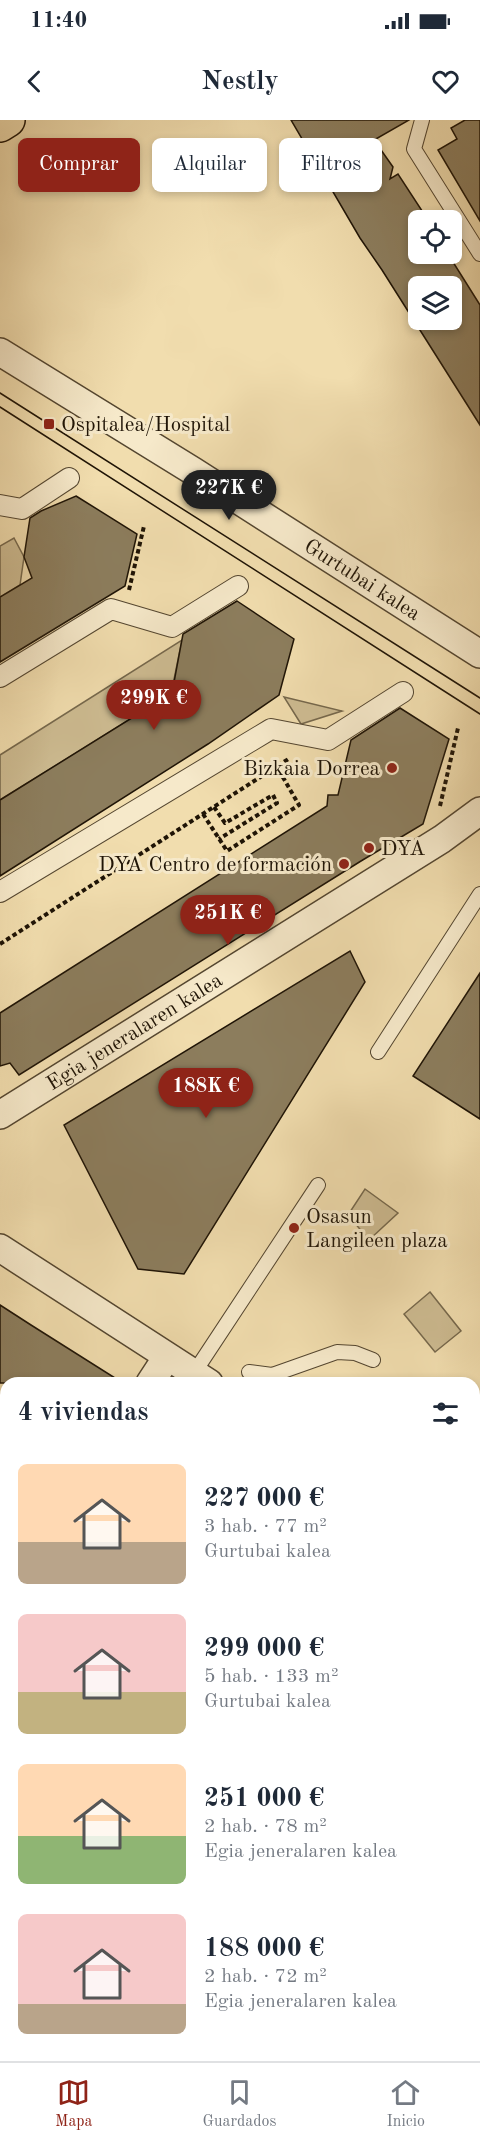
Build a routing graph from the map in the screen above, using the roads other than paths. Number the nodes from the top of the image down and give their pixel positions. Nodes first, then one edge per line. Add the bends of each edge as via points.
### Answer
1 (8, 120) edge
2 (422, 120) edge
3 (0, 125) edge
4 (480, 254) edge
5 (0, 352) edge
6 (69, 478) dead end
7 (0, 505) edge
8 (238, 586) dead end
9 (480, 654) edge
10 (0, 677) edge
11 (403, 692) dead end
12 (480, 811) edge
13 (0, 892) edge
14 (480, 894) edge
15 (378, 1052) dead end
16 (0, 1115) edge
17 (318, 1185) dead end
18 (0, 1248) edge
19 (167, 1356) junction
20 (373, 1360) dead end
21 (249, 1372) dead end
22 (154, 1377) edge
23 (200, 1377) edge
24 (203, 1377) edge

1 - 3 main road
2 - 4 lane via 414,149
5 - 9 street, Gurtubai kalea
6 - 7 street via 22,508
8 - 10 street via 172,627 111,609
11 - 13 street via 327,740 271,729
12 - 16 street, Egia jeneralaren kalea via 442,839
14 - 15 lane
17 - 24 lane
18 - 19 street
19 - 22 street
19 - 23 street
20 - 21 lane via 355,1353 337,1353 272,1375

